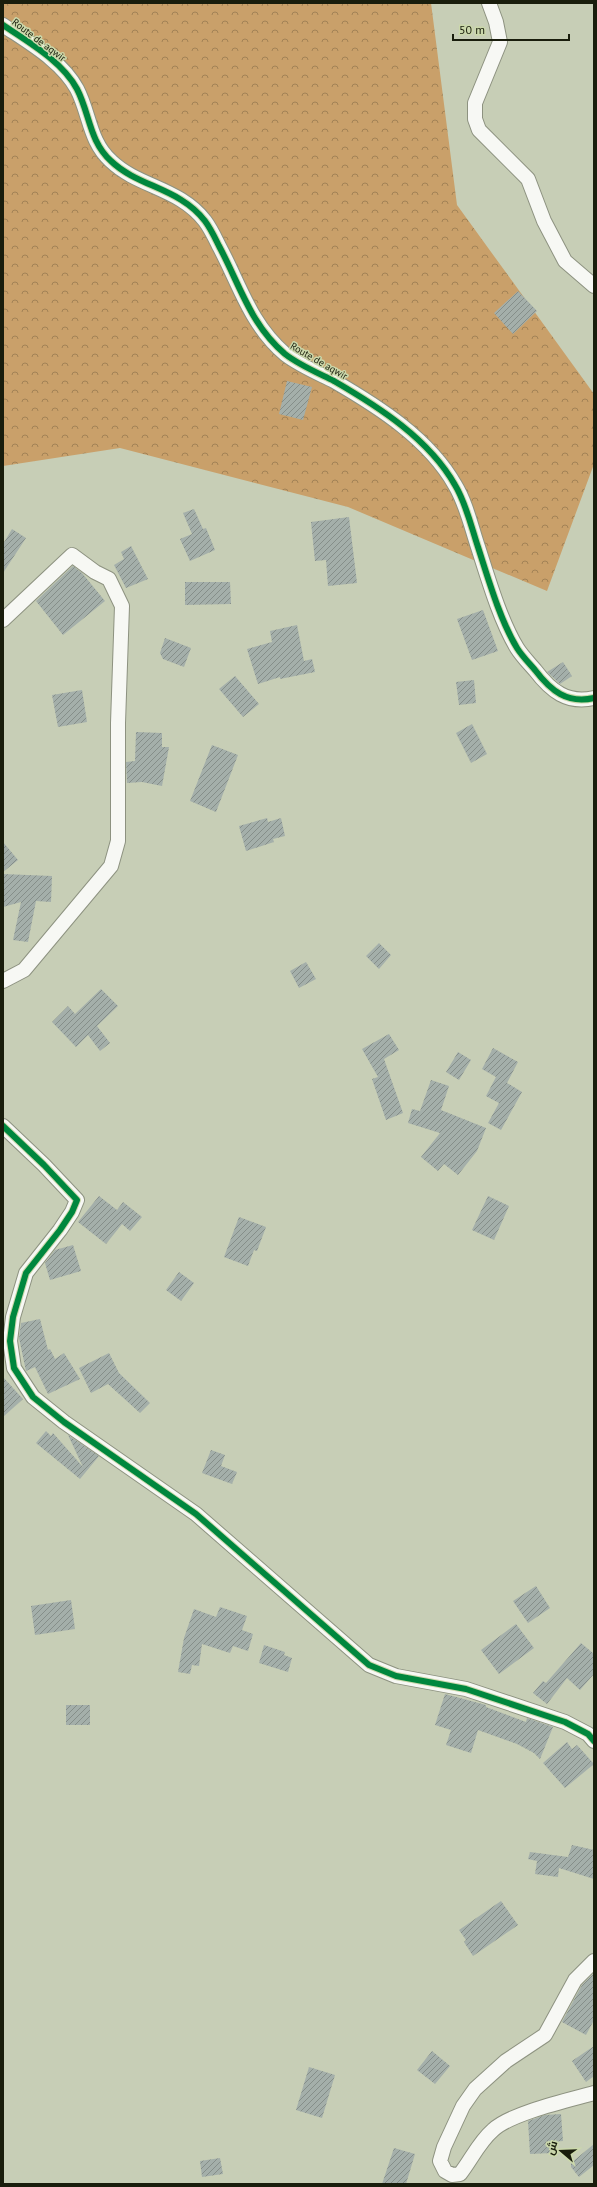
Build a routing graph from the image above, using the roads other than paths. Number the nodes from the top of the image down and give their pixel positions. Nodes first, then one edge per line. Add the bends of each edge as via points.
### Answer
1 (489, 3) edge
2 (3, 25) edge
3 (594, 286) edge
4 (3, 620) edge
5 (594, 698) edge
6 (3, 981) edge
7 (3, 1126) edge
8 (594, 1741) edge
9 (594, 1961) edge
10 (594, 2093) edge

1 - 3 street via 500,42 475,103 475,119 480,130 528,179 544,221 565,261
2 - 5 street, Route de aqwir via 32,44 63,71 77,90 92,134 102,152 113,163 190,205 206,222 254,319 266,336 287,356 372,404 416,439 442,466 456,486 488,578 517,647 542,680 562,697 581,701
4 - 6 street via 72,555 109,579 122,606 118,723 118,841 111,866 24,970
7 - 8 street via 77,1200 60,1230 26,1273 13,1317 10,1341 14,1368 33,1397 64,1422 196,1514 369,1665 396,1676 466,1689 565,1722 588,1734
9 - 10 street via 575,1980 545,2035 506,2061 475,2089 463,2106 444,2146 440,2161 445,2171 452,2176 460,2174 494,2129 526,2113

